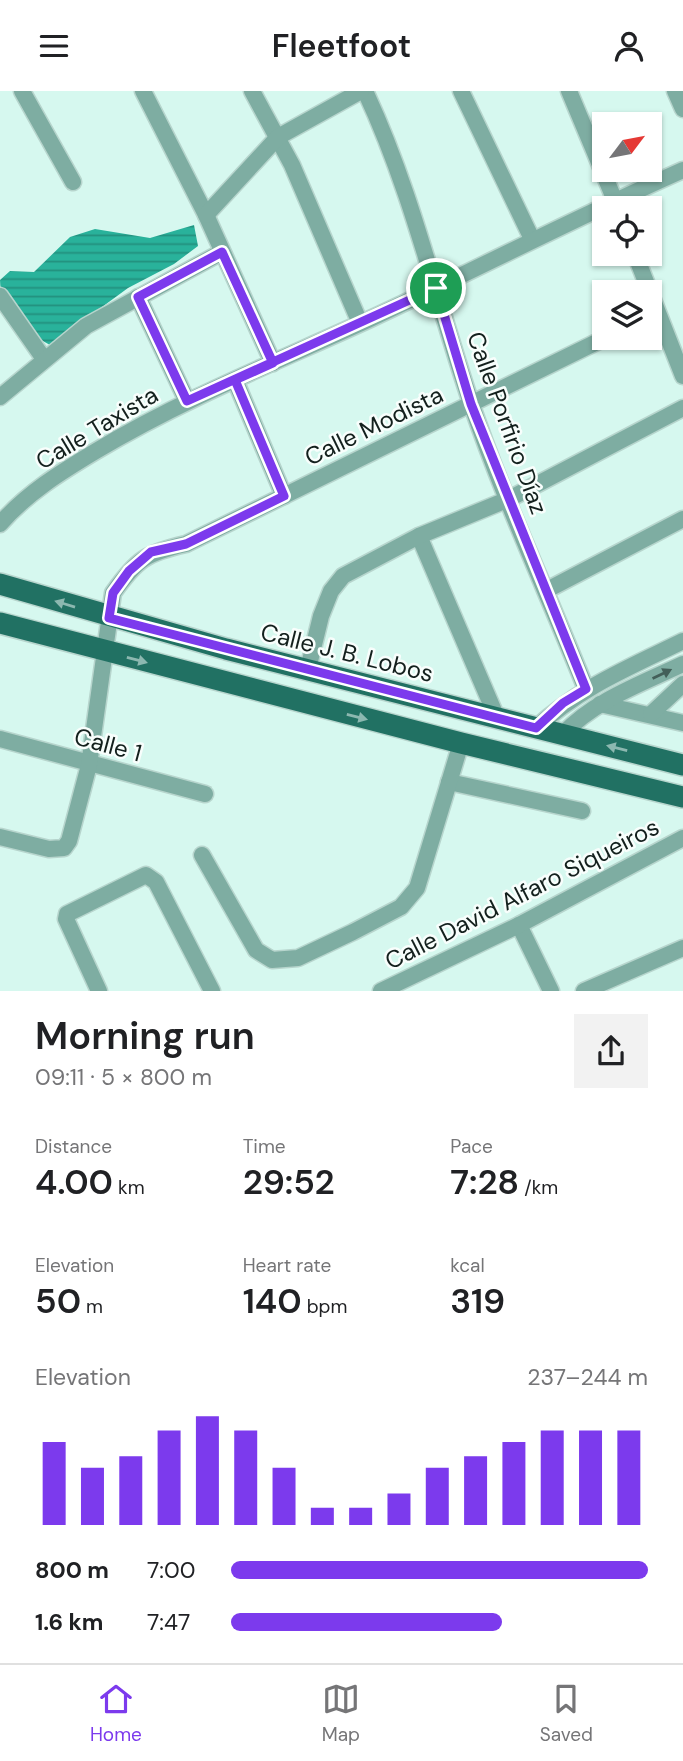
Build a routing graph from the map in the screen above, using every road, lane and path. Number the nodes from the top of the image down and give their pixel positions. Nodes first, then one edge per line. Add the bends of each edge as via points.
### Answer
1 (22, 91) edge
2 (143, 91) edge
3 (252, 91) edge
4 (363, 91) edge
5 (461, 91) edge
6 (569, 91) edge
7 (675, 91) edge
8 (683, 109) edge
9 (278, 137) junction
10 (683, 170) edge
11 (73, 182) dead end
12 (613, 196) edge
13 (632, 196) edge
14 (592, 214) edge
15 (206, 215) junction
16 (532, 239) junction
17 (222, 252) junction
18 (436, 288) junction
19 (0, 296) edge
20 (138, 297) junction
21 (360, 323) junction
22 (662, 333) edge
23 (592, 344) edge
24 (44, 359) junction
25 (273, 363) junction
26 (683, 376) edge
27 (235, 380) junction
28 (0, 397) edge
29 (187, 401) junction
30 (471, 404) junction
31 (683, 408) edge
32 (284, 496) junction
33 (509, 499) junction
34 (683, 519) edge
35 (0, 524) edge
36 (419, 536) junction
37 (0, 585) edge
38 (547, 590) junction
39 (109, 618) junction
40 (0, 623) edge
41 (683, 641) edge
42 (107, 652) junction
43 (683, 664) edge
44 (308, 669) junction
45 (683, 684) edge
46 (586, 689) junction
47 (600, 704) junction
48 (650, 714) junction
49 (497, 718) junction
50 (683, 723) edge
51 (536, 728) junction
52 (563, 734) junction
53 (0, 739) edge
54 (461, 743) junction
55 (89, 765) junction
56 (683, 765) edge
57 (449, 782) junction
58 (205, 794) dead end
59 (683, 797) edge
60 (582, 811) dead end
61 (0, 837) edge
62 (683, 838) edge
63 (202, 855) dead end
64 (519, 925) junction
65 (683, 948) edge
66 (99, 991) edge
67 (212, 991) edge
68 (381, 991) edge
69 (551, 991) edge
70 (584, 991) edge

1 - 11 street
2 - 15 street
3 - 9 street
4 - 9 street
4 - 18 street, Calle Porfirio Díaz via 384,130
5 - 16 street
6 - 12 street
7 - 8 street
9 - 15 street
9 - 21 street
10 - 13 street, Calle Taxista
14 - 16 street, Calle Taxista
15 - 17 street
16 - 18 street, Calle Taxista
17 - 20 street
17 - 25 street
18 - 21 street, Calle Taxista
18 - 30 street, Calle Porfirio Díaz
19 - 24 street
20 - 24 street via 86,326
20 - 29 street
21 - 25 street, Calle Taxista
22 - 26 street
23 - 30 street, Calle Modista
24 - 28 street
25 - 27 street, Calle Taxista
27 - 29 street, Calle Taxista
27 - 32 street
29 - 35 street, Calle Taxista via 58,474
30 - 32 street, Calle Modista
30 - 33 street, Calle Porfirio Díaz
31 - 33 street
32 - 39 street, Calle Modista via 186,544 151,552 113,593
33 - 36 street
33 - 38 street, Calle Porfirio Díaz
34 - 38 street
36 - 44 street via 343,576 331,591
36 - 49 street
39 -> 37 main road, Calle J. B. Lobos
38 - 46 street, Calle Porfirio Díaz
39 - 42 street, Calle Modista
39 - 44 main road, Calle J. B. Lobos
40 - 42 main road
41 - 46 street
42 -> 54 main road
42 - 55 street, Calle Modista
47 -> 43 street
44 - 49 main road, Calle J. B. Lobos
45 - 48 street
46 - 51 street
47 - 48 street
47 - 52 street
48 - 50 street
49 - 51 main road, Calle J. B. Lobos
51 - 52 main road, Calle J. B. Lobos
56 -> 52 main road, Calle J. B. Lobos
53 - 55 street, Calle 1
54 - 57 street
54 - 59 main road
55 - 58 street, Calle 1
55 - 61 street, Calle Modista via 72,834 64,848 49,849
57 - 60 street
57 - 63 street via 417,888 401,907 298,958 272,960 256,950
62 - 64 street, Calle David Alfaro Siqueiros
64 - 68 street, Calle David Alfaro Siqueiros
64 - 69 street
65 - 70 street
66 - 67 street via 67,913 146,876 156,882

